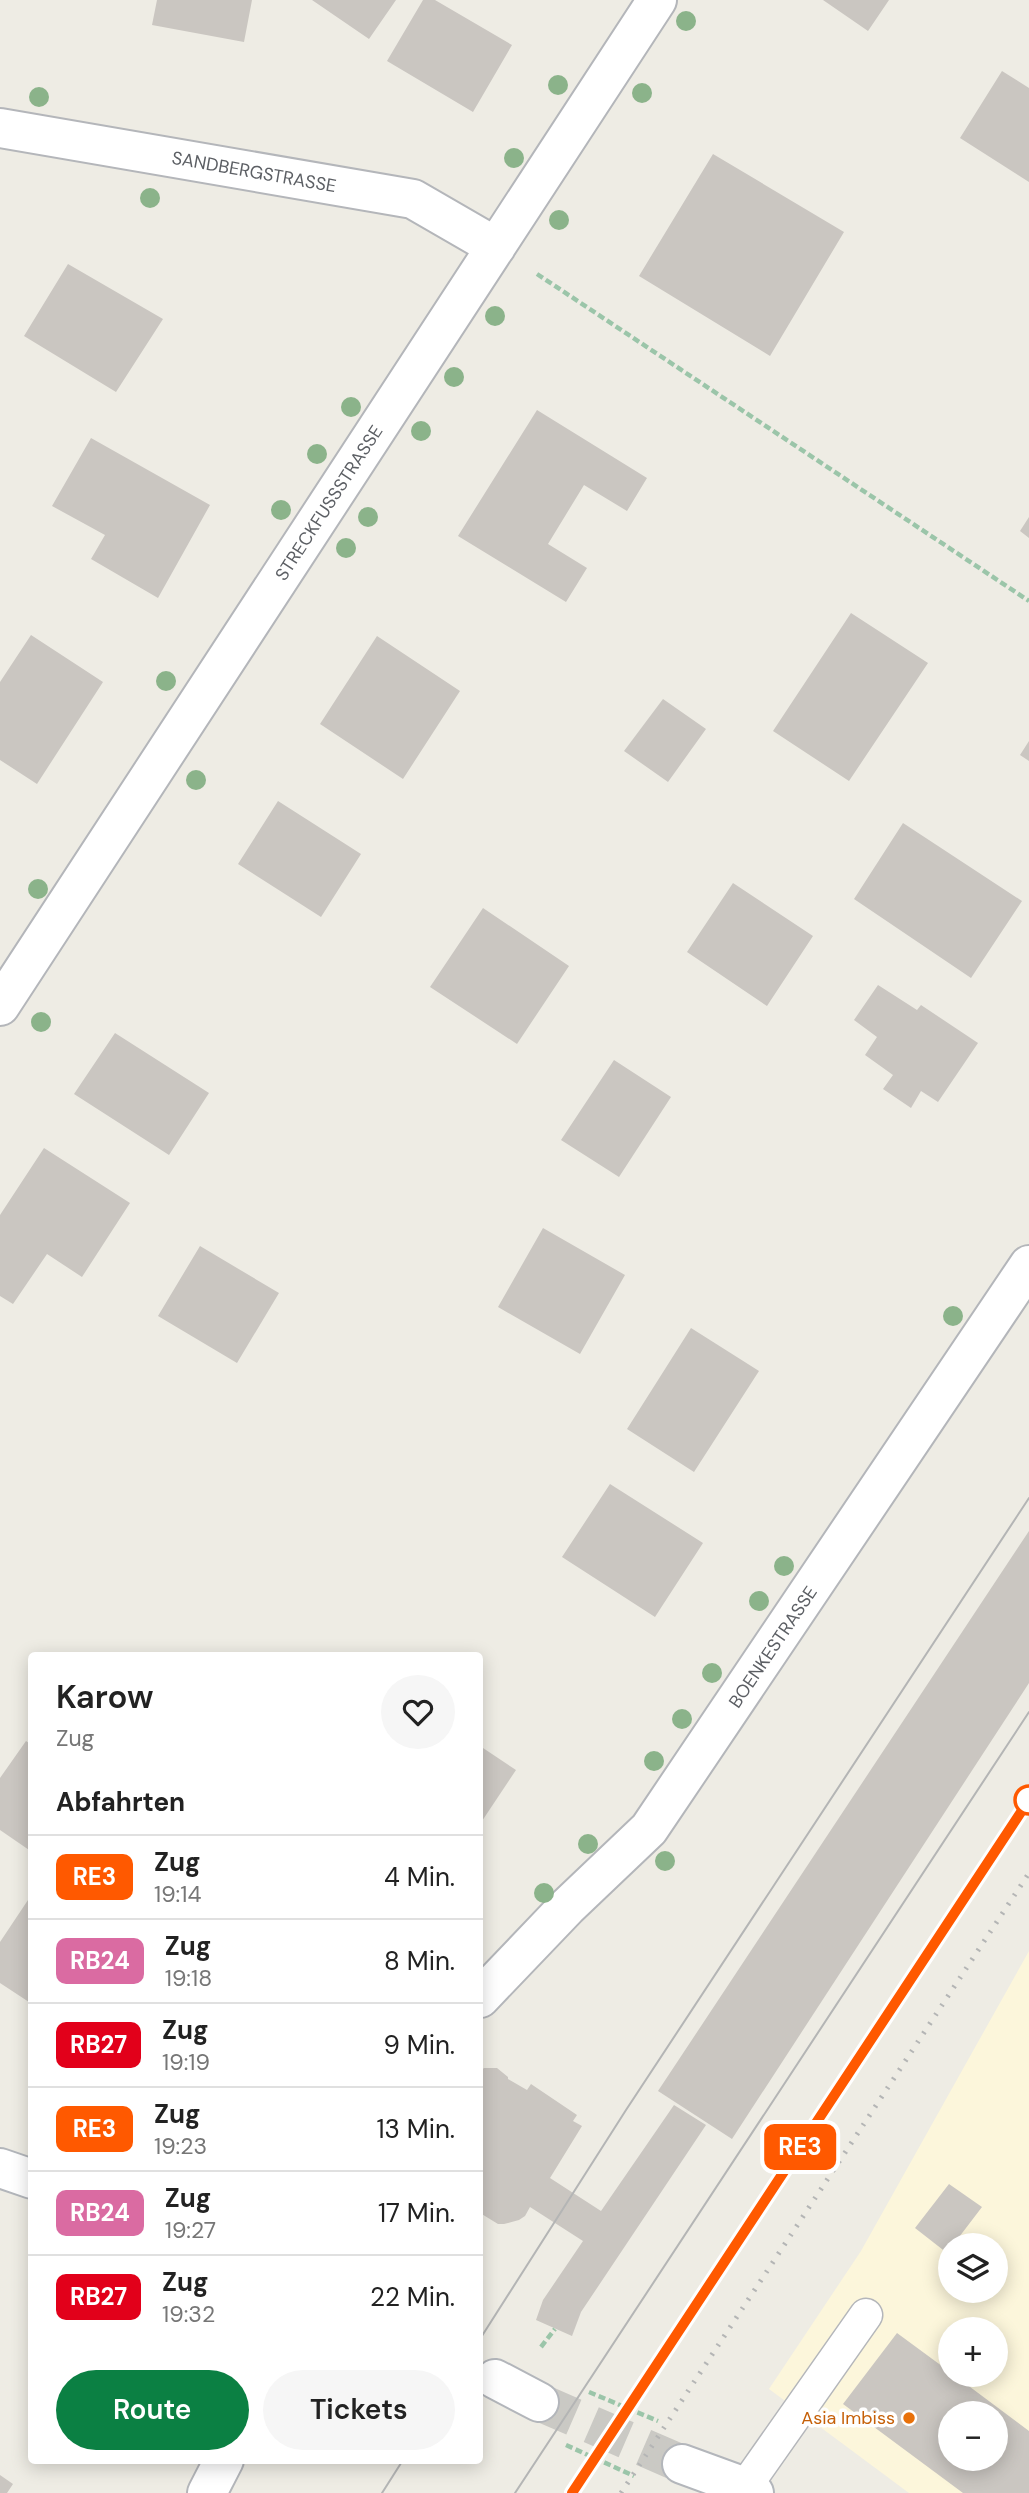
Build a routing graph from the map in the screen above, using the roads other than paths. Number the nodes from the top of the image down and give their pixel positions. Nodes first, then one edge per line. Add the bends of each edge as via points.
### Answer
1 (657, 0) edge
2 (0, 128) edge
3 (496, 247) junction
4 (0, 1006) edge
5 (1029, 1265) edge
6 (483, 1995) edge
7 (0, 2168) edge
8 (28, 2178) edge
9 (866, 2315) dead end
10 (495, 2379) dead end
11 (539, 2402) tunnel mouth
12 (222, 2464) edge
13 (682, 2464) tunnel mouth
14 (750, 2490) edge
15 (207, 2493) edge

1 - 3 street, STRECKFUSSSTRASSE
2 - 3 street, SANDBERGSTRASSE via 413,199
3 - 4 street, STRECKFUSSSTRASSE
5 - 6 street, BOENKESTRASSE via 649,1829
7 - 8 street
9 - 14 lane
10 - 11 street
12 - 15 street
13 - 14 street

